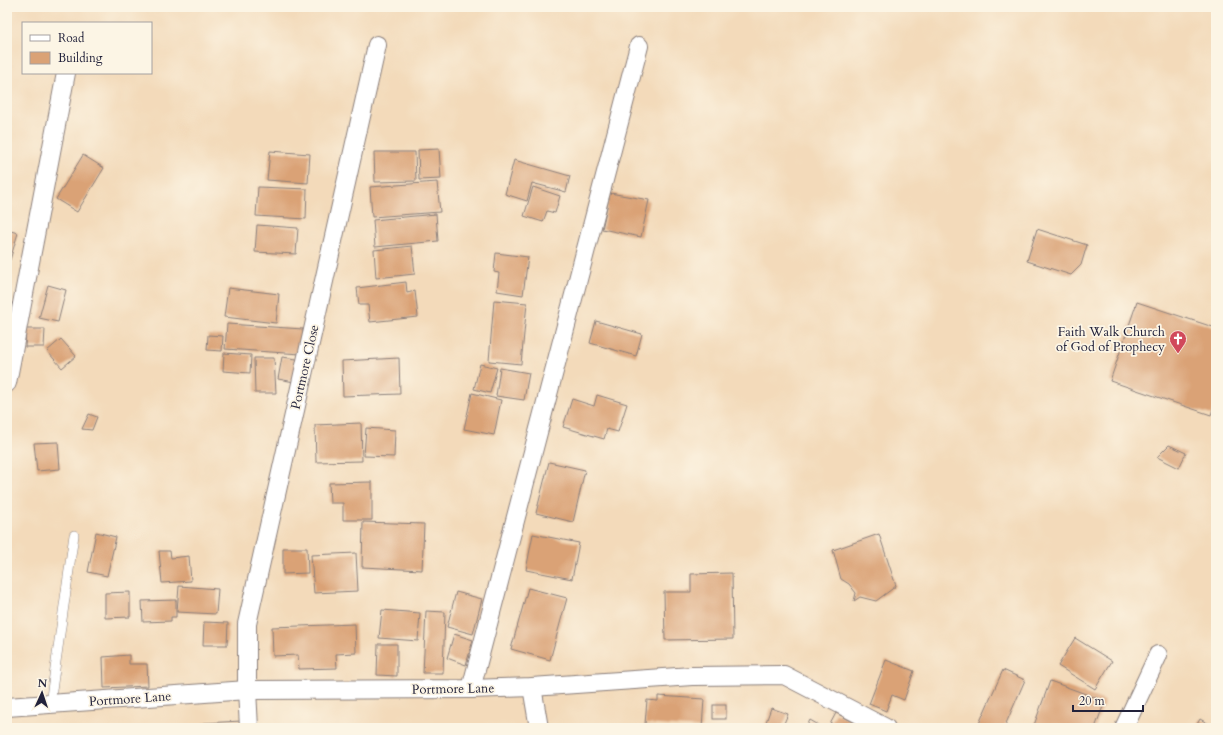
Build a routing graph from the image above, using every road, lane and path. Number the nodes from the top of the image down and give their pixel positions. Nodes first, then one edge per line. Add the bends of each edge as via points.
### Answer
1 (377, 45) dead end
2 (639, 46) dead end
3 (66, 74) edge
4 (7, 383) edge
5 (74, 535) dead end
6 (1158, 655) dead end
7 (532, 687) junction
8 (471, 689) junction
9 (247, 690) junction
10 (50, 704) junction
11 (7, 707) edge
12 (250, 728) edge
13 (538, 728) edge
14 (886, 728) edge
15 (1124, 728) edge

1 - 9 street, Portmore Close via 247,624
2 - 8 street
3 - 4 street
5 - 10 lane
6 - 15 street
7 - 8 street, Portmore Lane
7 - 13 street
7 - 14 street, Portmore Lane via 692,676 784,675
8 - 9 street, Portmore Lane
9 - 10 street, Portmore Lane
9 - 12 street, Portmore Close
10 - 11 street, Portmore Lane

